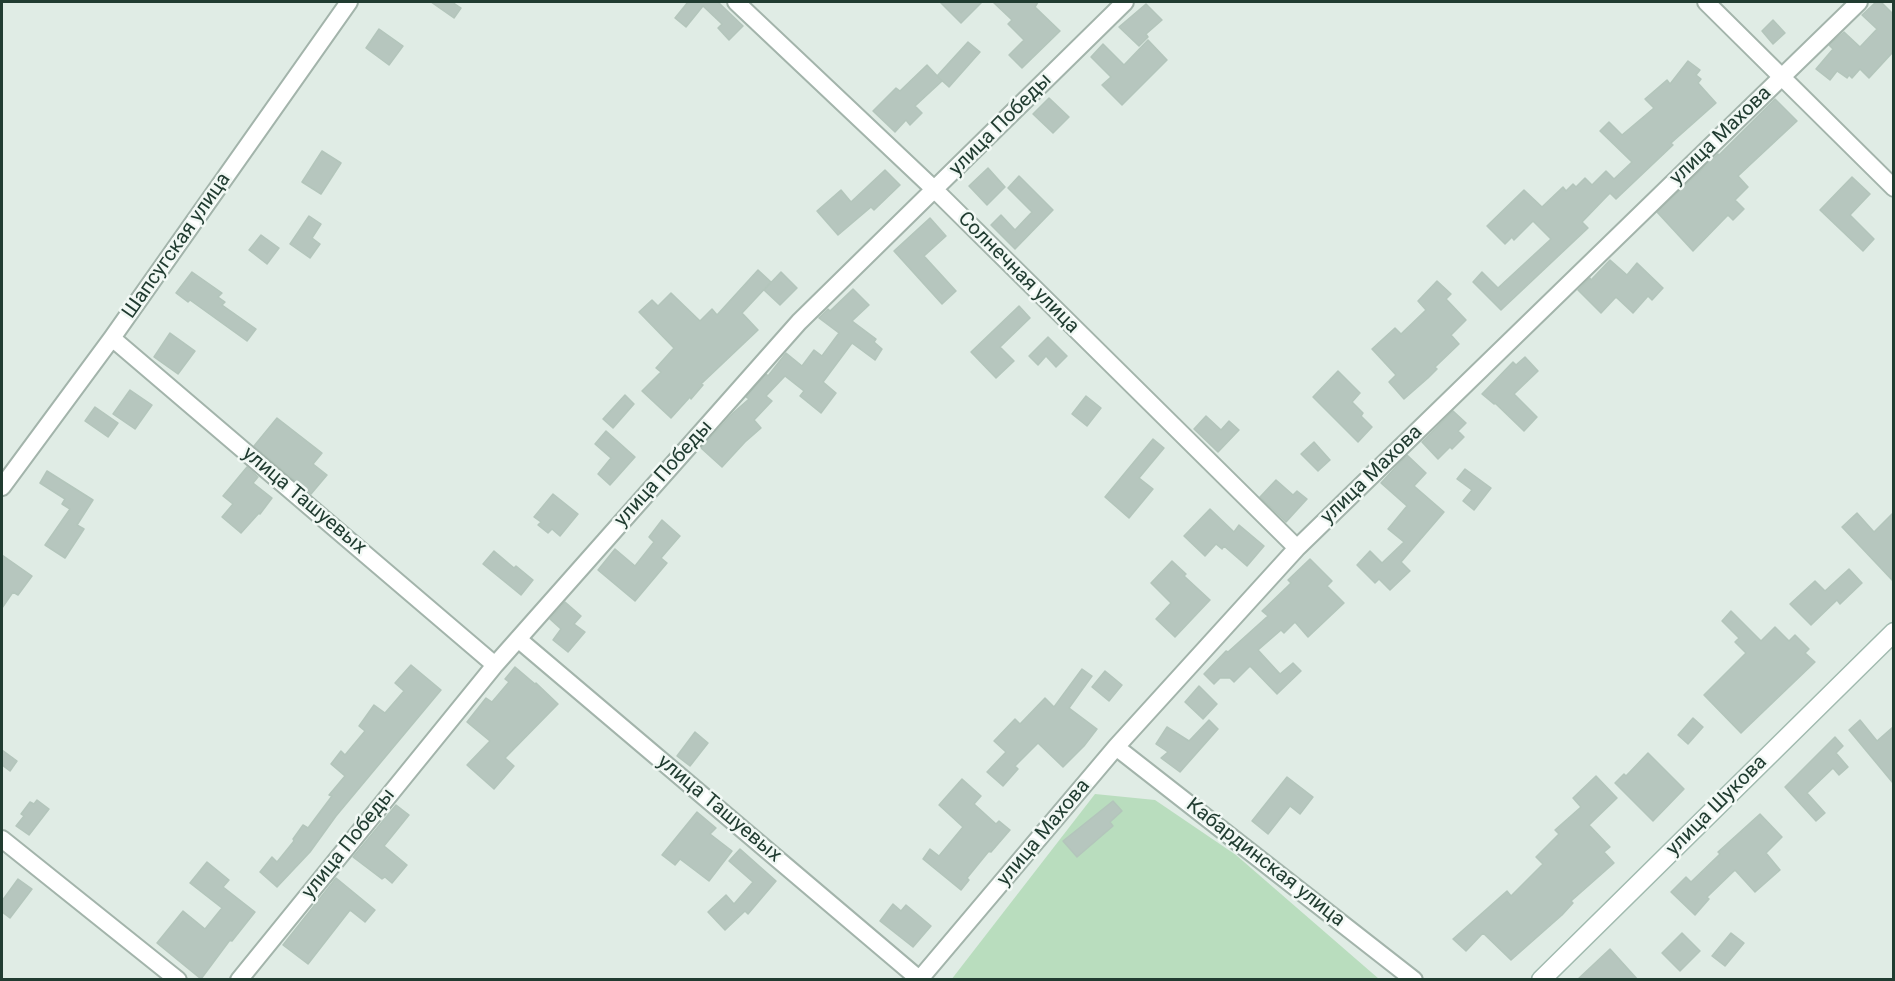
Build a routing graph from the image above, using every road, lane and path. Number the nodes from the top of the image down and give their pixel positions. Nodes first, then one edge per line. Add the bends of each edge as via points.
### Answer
1 (349, 2) edge
2 (736, 2) edge
3 (1125, 2) edge
4 (1706, 2) edge
5 (1859, 2) edge
6 (1783, 76) junction
7 (1893, 188) edge
8 (935, 190) junction
9 (112, 338) junction
10 (2, 487) edge
11 (1297, 548) junction
12 (1893, 632) edge
13 (518, 639) junction
14 (495, 665) junction
15 (1116, 747) junction
16 (2, 839) edge
17 (919, 979) edge
18 (178, 980) edge
19 (238, 980) edge
20 (1414, 980) edge
21 (1541, 980) edge

1 - 9 street, Шапсугская улица
2 - 8 street, Солнечная улица
3 - 8 street, улица Победы
4 - 6 street
5 - 6 street, улица Махова
6 - 7 street
6 - 11 street, улица Махова
8 - 11 street, Солнечная улица
8 - 13 street, улица Победы via 799,322
9 - 10 street, Шапсугская улица
9 - 14 street, улица Ташуевых
11 - 15 street, улица Махова
12 - 21 main road, улица Шукова
13 - 14 street, улица Победы
13 - 17 street, улица Ташуевых
14 - 19 street, улица Победы
15 - 17 street, улица Махова
15 - 20 street, Кабардинская улица
16 - 18 street

